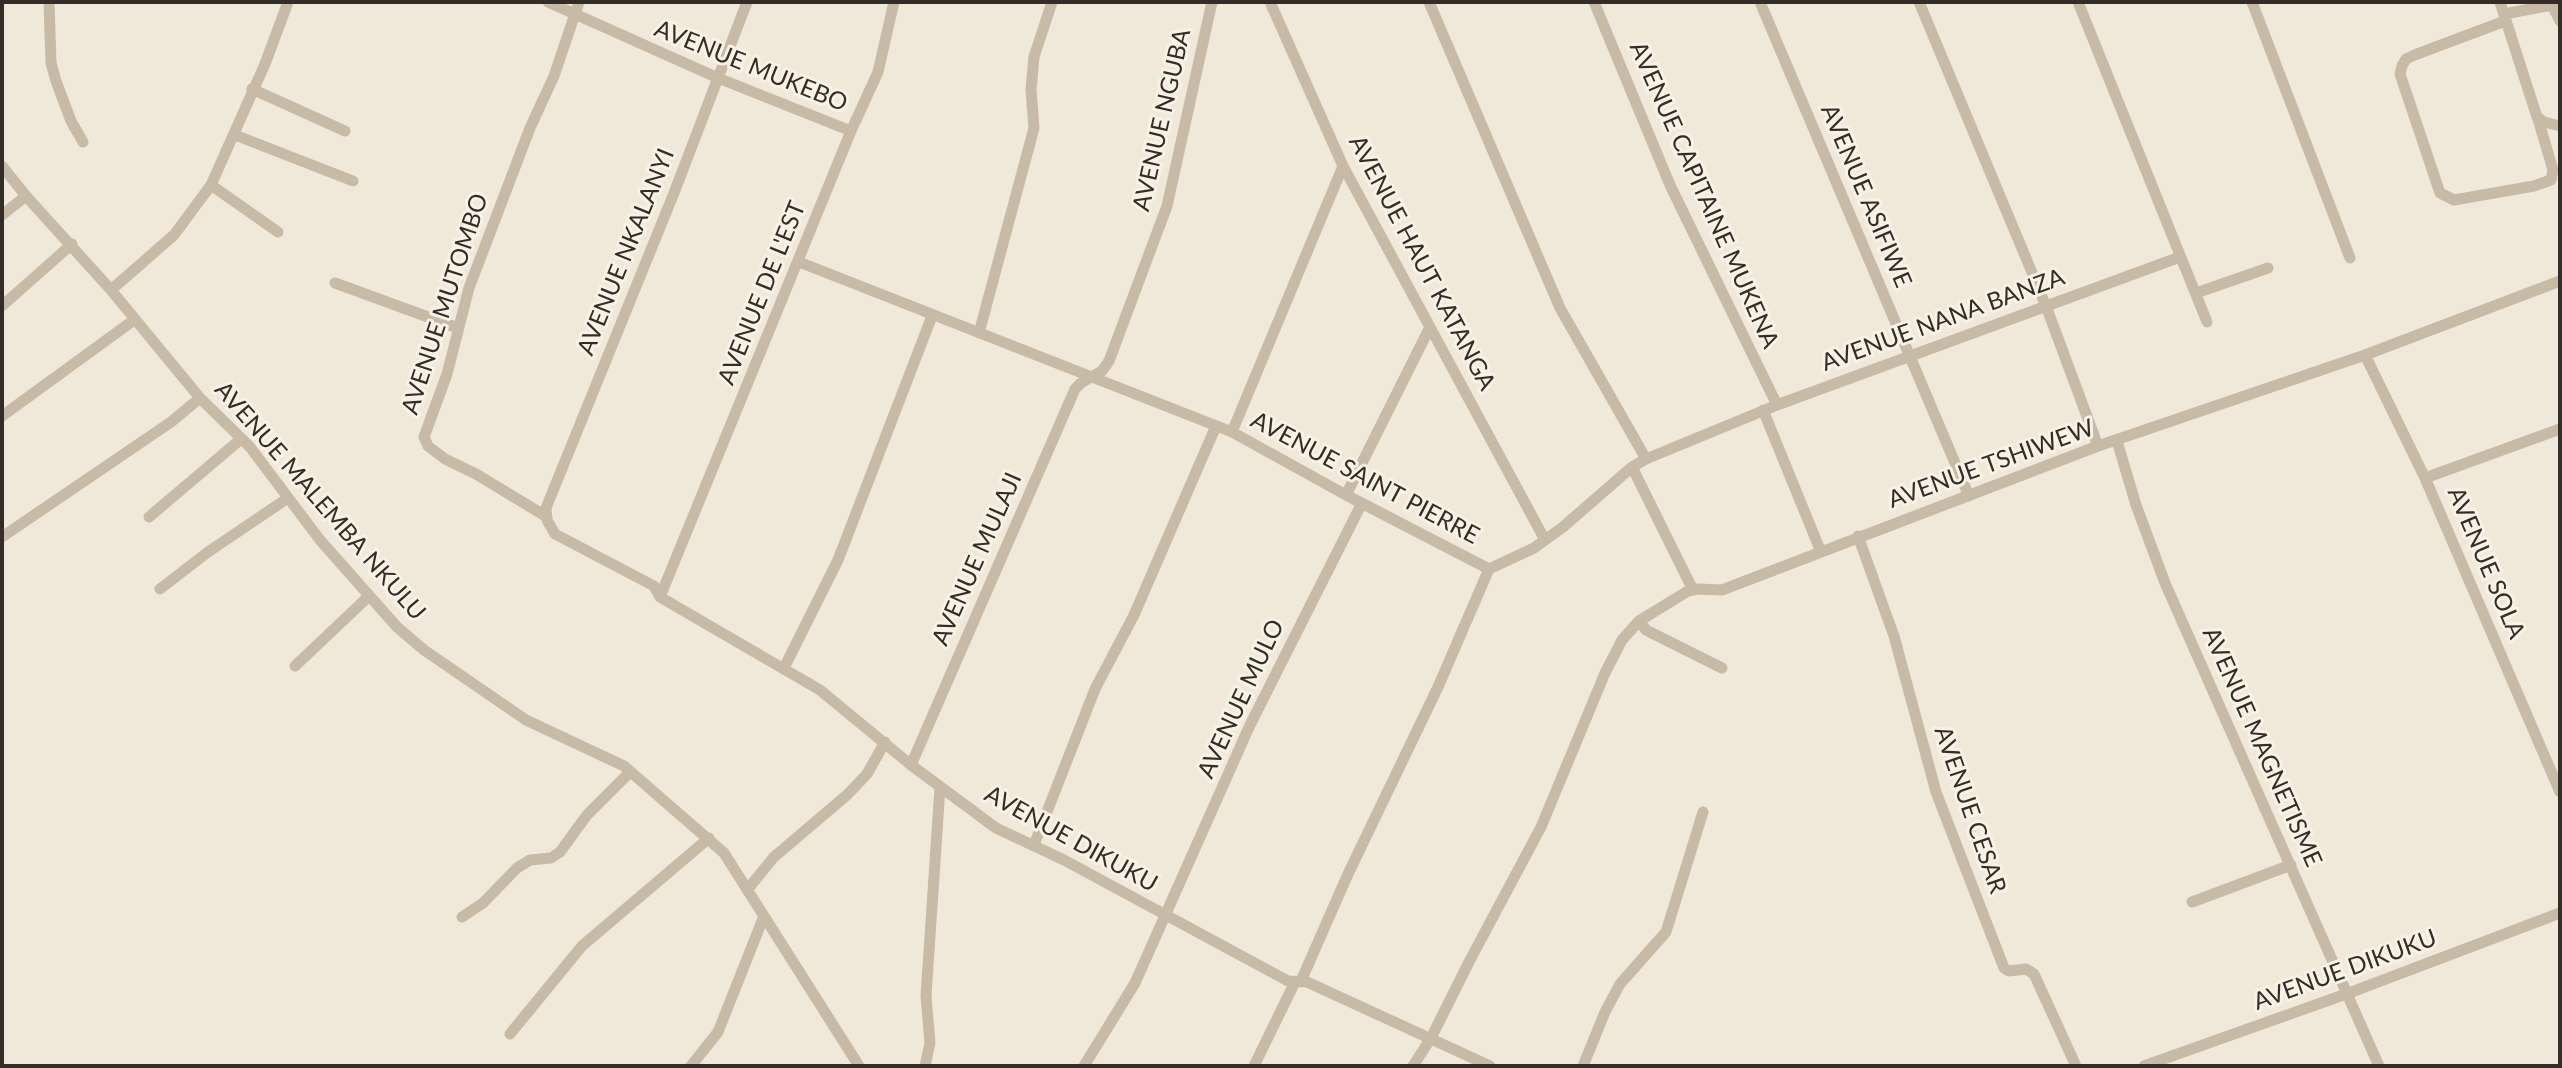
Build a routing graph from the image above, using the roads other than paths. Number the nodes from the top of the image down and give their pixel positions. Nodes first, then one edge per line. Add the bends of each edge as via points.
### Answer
1 (49, 2) edge
2 (288, 2) edge
3 (548, 2) edge
4 (747, 2) edge
5 (894, 2) edge
6 (1052, 2) edge
7 (1212, 2) edge
8 (1270, 2) edge
9 (1429, 2) edge
10 (1594, 2) edge
11 (1760, 2) edge
12 (1919, 2) edge
13 (2078, 2) edge
14 (2252, 2) edge
15 (576, 8) edge
16 (2503, 12) edge
17 (2560, 21) edge
18 (718, 78) junction
19 (252, 89) junction
20 (2538, 119) junction
21 (2560, 126) edge
22 (345, 131) dead end
23 (851, 131) junction
24 (235, 135) junction
25 (83, 142) dead end
26 (2, 166) edge
27 (1343, 166) junction
28 (353, 181) dead end
29 (211, 185) junction
30 (26, 196) junction
31 (2, 215) edge
32 (278, 232) dead end
33 (72, 244) junction
34 (2180, 257) junction
35 (2350, 258) dead end
36 (799, 262) junction
37 (2268, 268) dead end
38 (2560, 281) edge
39 (335, 283) dead end
40 (111, 290) junction
41 (2196, 293) junction
42 (2, 306) edge
43 (2046, 306) junction
44 (932, 316) junction
45 (134, 320) junction
46 (2207, 322) dead end
47 (1430, 327) junction
48 (458, 328) junction
49 (979, 333) junction
50 (2365, 355) junction
51 (1909, 356) junction
52 (1092, 376) junction
53 (200, 398) junction
54 (1777, 405) junction
55 (1763, 410) junction
56 (2, 416) edge
57 (1216, 426) junction
58 (2560, 429) edge
59 (1232, 432) junction
60 (241, 439) junction
61 (2117, 441) junction
62 (2098, 446) junction
63 (1646, 459) junction
64 (1632, 467) junction
65 (2425, 478) junction
66 (1346, 495) junction
67 (1969, 496) junction
68 (288, 498) junction
69 (1362, 503) junction
70 (149, 517) dead end
71 (547, 517) junction
72 (1858, 536) junction
73 (2, 537) edge
74 (1545, 540) junction
75 (1821, 552) junction
76 (1489, 569) junction
77 (160, 589) dead end
78 (1693, 590) junction
79 (368, 597) junction
80 (660, 597) junction
81 (1639, 621) junction
82 (295, 666) dead end
83 (784, 668) junction
84 (1722, 668) dead end
85 (885, 742) junction
86 (911, 765) junction
87 (630, 772) junction
88 (940, 787) junction
89 (2560, 792) edge
90 (1703, 812) dead end
91 (709, 838) junction
92 (1034, 845) junction
93 (2291, 865) junction
94 (747, 890) junction
95 (2192, 902) dead end
96 (2560, 913) edge
97 (764, 916) junction
98 (1166, 916) junction
99 (462, 917) dead end
100 (1298, 981) junction
101 (2349, 993) junction
102 (510, 1034) dead end
103 (1431, 1038) junction
104 (691, 1066) edge
105 (859, 1066) edge
106 (925, 1066) edge
107 (1084, 1066) edge
108 (1254, 1066) edge
109 (1413, 1066) edge
110 (1490, 1066) edge
111 (1583, 1066) edge
112 (2076, 1066) edge
113 (2144, 1066) edge
114 (2379, 1066) edge

1 - 25 street via 51,63
2 - 19 street
3 - 15 street, AVENUE MUKEBO
4 - 18 street, AVENUE NKALANYI
5 - 23 street, AVENUE DE L'EST via 878,72
6 - 49 street via 1034,57 1034,128
7 - 52 street, AVENUE NGUBA via 1167,206 1109,361
8 - 27 street, AVENUE HAUT KATANGA
9 - 63 street via 1560,308
10 - 54 street, AVENUE CAPITAINE MUKENA via 1670,185
11 - 51 street, AVENUE ASIFIWE
12 - 43 street
13 - 34 street
14 - 35 street
15 - 18 street, AVENUE MUKEBO
15 - 48 street, AVENUE MUTOMBO
16 - 17 street via 2552,5
16 - 20 street
16 - 20 street via 2406,59 2402,66 2400,74 2440,193 2454,200 2551,180 2553,170
18 - 23 street, AVENUE MUKEBO
18 - 71 street, AVENUE NKALANYI via 547,505
19 - 22 street
19 - 24 street
20 - 21 street
23 - 36 street, AVENUE DE L'EST
24 - 28 street
24 - 29 street
26 - 30 street, AVENUE MALEMBA NKULU
27 - 47 street, AVENUE HAUT KATANGA
27 - 59 street
29 - 32 street
29 - 40 street via 174,235
30 - 31 street
30 - 33 street, AVENUE MALEMBA NKULU
33 - 40 street, AVENUE MALEMBA NKULU
33 - 42 street
34 - 41 street
34 - 43 street, AVENUE NANA BANZA
36 - 44 street, AVENUE SAINT PIERRE
36 - 80 street, AVENUE DE L'EST
37 - 41 street
38 - 50 street, AVENUE TSHIWEW
39 - 48 street
40 - 45 street, AVENUE MALEMBA NKULU
41 - 46 street
43 - 51 street, AVENUE NANA BANZA
43 - 62 street
44 - 49 street, AVENUE SAINT PIERRE
44 - 83 street via 838,560
45 - 53 street, AVENUE MALEMBA NKULU
45 - 56 street
47 - 66 street
47 - 74 street, AVENUE HAUT KATANGA
48 - 71 street, AVENUE MUTOMBO via 425,442 445,459
49 - 52 street, AVENUE SAINT PIERRE
50 - 61 street, AVENUE TSHIWEW
50 - 65 street, AVENUE SOLA
51 - 54 street, AVENUE NANA BANZA
51 - 67 street, AVENUE ASIFIWE
52 - 57 street, AVENUE SAINT PIERRE
52 - 86 street, AVENUE MULAJI via 1075,389
53 - 60 street, AVENUE MALEMBA NKULU
53 - 73 street
54 - 55 street, AVENUE NANA BANZA
55 - 63 street, AVENUE NANA BANZA
55 - 75 street
57 - 59 street, AVENUE SAINT PIERRE
57 - 92 street via 1134,615 1095,689
58 - 65 street
59 - 66 street, AVENUE SAINT PIERRE
60 - 68 street, AVENUE MALEMBA NKULU
60 - 70 street
61 - 62 street, AVENUE TSHIWEW
61 - 93 street, AVENUE MAGNETISME via 2165,583
62 - 67 street, AVENUE TSHIWEW
63 - 64 street, AVENUE NANA BANZA
64 - 74 street, AVENUE NANA BANZA
64 - 78 street
65 - 89 street, AVENUE SOLA
66 - 69 street, AVENUE SAINT PIERRE
67 - 72 street, AVENUE TSHIWEW
68 - 77 street
68 - 79 street, AVENUE MALEMBA NKULU
69 - 76 street, AVENUE SAINT PIERRE
69 - 98 street, AVENUE MULO via 1250,725
71 - 80 street, AVENUE DIKUKU via 555,534 654,586
72 - 75 street, AVENUE TSHIWEW
72 - 112 street, AVENUE CESAR via 1894,636 1936,792 2004,968 2035,975
74 - 76 street, AVENUE NANA BANZA
75 - 78 street, AVENUE TSHIWEW via 1722,590
76 - 100 street, AVENUE SAINT PIERRE
78 - 81 street, AVENUE TSHIWEW
79 - 82 street
79 - 87 street, AVENUE MALEMBA NKULU via 424,650 526,720
80 - 83 street, AVENUE DIKUKU
81 - 84 street via 1646,630
81 - 103 street via 1605,673 1541,827
83 - 85 street, AVENUE DIKUKU
85 - 86 street, AVENUE DIKUKU
85 - 94 street via 867,774 774,857
86 - 88 street, AVENUE DIKUKU
87 - 91 street, AVENUE MALEMBA NKULU
87 - 99 street via 594,807 560,852 517,868
88 - 92 street, AVENUE DIKUKU via 996,828
88 - 106 street
90 - 111 street via 1666,932 1620,984
91 - 94 street, AVENUE MALEMBA NKULU
91 - 102 street via 582,946
92 - 98 street, AVENUE DIKUKU
93 - 95 street
93 - 101 street, AVENUE MAGNETISME
94 - 97 street, AVENUE MALEMBA NKULU
96 - 101 street, AVENUE DIKUKU
97 - 104 street via 718,1032
97 - 105 street, AVENUE MALEMBA NKULU
98 - 100 street, AVENUE DIKUKU via 1288,981
98 - 107 street, AVENUE MULO via 1135,983
100 - 103 street, AVENUE DIKUKU
100 - 108 street, AVENUE SAINT PIERRE
101 - 113 street, AVENUE DIKUKU
101 - 114 street, AVENUE MAGNETISME
103 - 109 street
103 - 110 street, AVENUE DIKUKU

